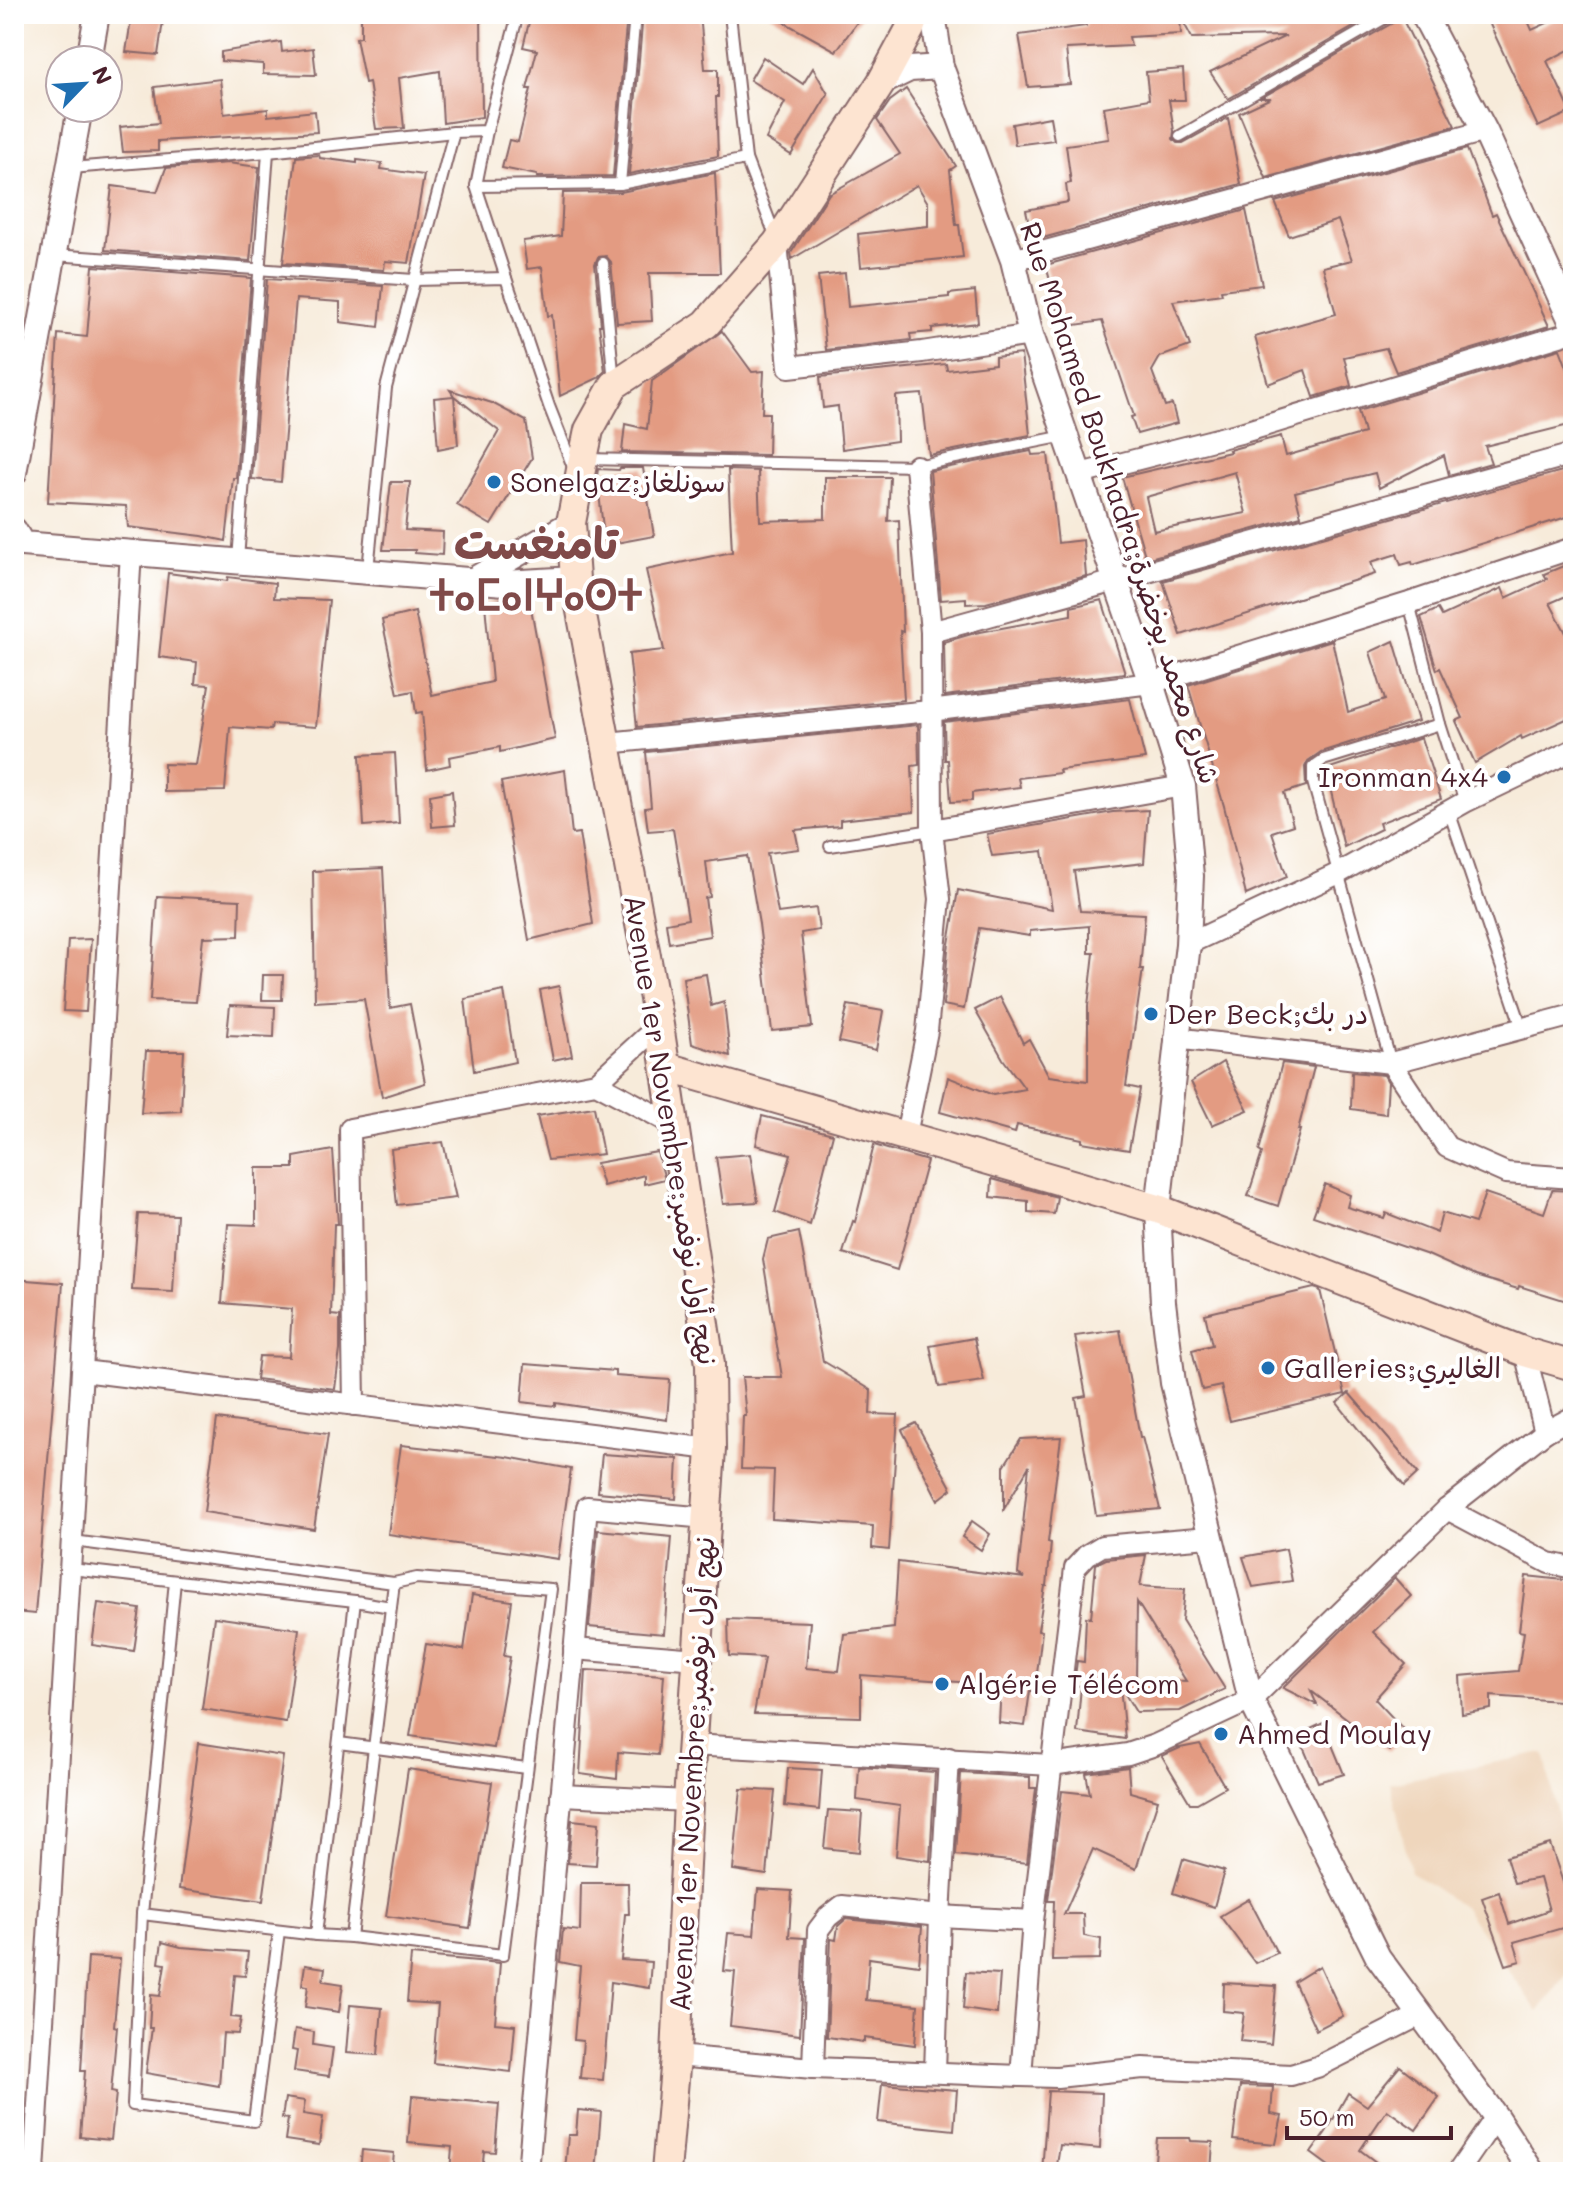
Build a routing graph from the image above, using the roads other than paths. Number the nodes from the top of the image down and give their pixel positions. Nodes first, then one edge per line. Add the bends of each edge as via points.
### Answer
1 (97, 14) edge
2 (518, 14) edge
3 (635, 14) edge
4 (730, 14) edge
5 (915, 14) edge
6 (933, 14) edge
7 (1392, 14) edge
8 (1423, 14) edge
9 (92, 44) edge
10 (941, 67) junction
11 (881, 83) junction
12 (77, 124) edge
13 (487, 131) junction
14 (1485, 131) junction
15 (454, 132) junction
16 (1180, 136) dead end
17 (268, 152) junction
18 (746, 159) junction
19 (69, 169) junction
20 (620, 184) junction
21 (476, 186) junction
22 (777, 243) junction
23 (54, 255) junction
24 (1013, 260) junction
25 (603, 263) dead end
26 (260, 269) junction
27 (506, 278) junction
28 (414, 280) junction
29 (1573, 325) edge
30 (1573, 332) edge
31 (1031, 335) junction
32 (614, 385) junction
33 (1065, 436) junction
34 (1573, 454) edge
35 (916, 466) junction
36 (581, 471) junction
37 (14, 473) edge
38 (1080, 474) junction
39 (571, 523) junction
40 (14, 530) edge
41 (1573, 548) edge
42 (131, 552) junction
43 (238, 560) junction
44 (368, 570) junction
45 (575, 579) junction
46 (1115, 579) junction
47 (473, 580) junction
48 (1409, 603) junction
49 (931, 632) junction
50 (1151, 683) junction
51 (930, 711) junction
52 (1440, 724) junction
53 (607, 743) junction
54 (1573, 750) edge
55 (1183, 786) junction
56 (1457, 806) junction
57 (932, 830) junction
58 (830, 846) dead end
59 (1337, 874) junction
60 (1188, 944) junction
61 (1573, 1015) edge
62 (659, 1025) junction
63 (1522, 1028) junction
64 (1175, 1038) junction
65 (1391, 1063) junction
66 (666, 1067) junction
67 (596, 1083) junction
68 (676, 1126) junction
69 (906, 1135) junction
70 (1573, 1178) edge
71 (1158, 1209) junction
72 (1525, 1352) junction
73 (1573, 1366) edge
74 (83, 1371) junction
75 (354, 1405) junction
76 (1573, 1417) edge
77 (1545, 1432) junction
78 (711, 1449) junction
79 (1447, 1509) junction
80 (706, 1518) junction
81 (1209, 1537) junction
82 (73, 1541) junction
83 (1573, 1568) edge
84 (71, 1569) junction
85 (175, 1581) junction
86 (394, 1583) junction
87 (355, 1601) junction
88 (391, 1607) junction
89 (574, 1649) junction
90 (697, 1659) junction
91 (1251, 1700) junction
92 (339, 1743) junction
93 (691, 1745) junction
94 (374, 1748) junction
95 (949, 1758) junction
96 (1051, 1765) junction
97 (526, 1768) junction
98 (561, 1795) junction
99 (688, 1801) junction
100 (142, 1914) junction
101 (940, 1916) junction
102 (1033, 1921) junction
103 (279, 1931) junction
104 (316, 1935) junction
105 (351, 1937) junction
106 (1420, 2015) junction
107 (676, 2056) junction
108 (813, 2068) junction
109 (935, 2072) junction
110 (1021, 2076) junction
111 (1496, 2117) junction
112 (34, 2172) edge
113 (528, 2172) edge
114 (666, 2172) edge
115 (1458, 2172) edge
116 (1532, 2172) edge

1 - 9 street
2 - 13 lane
3 - 20 lane
4 - 18 lane
5 - 11 main road
6 - 10 street, Rue Mohamed Boukhadra;شارع محمد بوخضرة
7 - 16 lane
8 - 14 street
10 - 11 street via 910,69
10 - 24 street, Rue Mohamed Boukhadra;شارع محمد بوخضرة
11 - 22 main road
12 - 19 street
13 - 15 lane
13 - 21 lane
14 - 24 street
14 - 29 street
15 - 17 lane
15 - 28 lane
17 - 19 lane
17 - 26 lane
18 - 20 lane
18 - 22 lane
19 - 23 street
20 - 21 lane
21 - 27 lane
22 - 31 street via 789,367
22 - 32 main road via 706,324
23 - 26 lane
23 - 37 street
24 - 31 street, Rue Mohamed Boukhadra;شارع محمد بوخضرة
25 - 32 lane
26 - 28 lane
26 - 43 lane
27 - 28 lane
27 - 36 lane via 549,406
28 - 44 lane via 386,388
30 - 38 street via 1244,432
31 - 33 street, Rue Mohamed Boukhadra;شارع محمد بوخضرة
32 - 36 main road, Avenue 1er Novembre;نهج أول نوفمبر via 589,430
33 - 35 lane
33 - 38 street, Rue Mohamed Boukhadra;شارع محمد بوخضرة
34 - 46 street
35 - 36 lane
35 - 49 street
36 - 39 main road, Avenue 1er Novembre;نهج أول نوفمبر
38 - 46 street, Rue Mohamed Boukhadra;شارع محمد بوخضرة
39 - 45 main road, Avenue 1er Novembre;نهج أول نوفمبر
39 - 47 street
40 - 42 street via 22,544
41 - 48 street
42 - 43 street
42 - 74 street
43 - 44 street
44 - 47 street
45 - 47 street
45 - 53 main road, Avenue 1er Novembre;نهج أول نوفمبر
46 - 49 street
46 - 50 street, Rue Mohamed Boukhadra;شارع محمد بوخضرة
48 - 50 street
48 - 52 lane
49 - 51 street
50 - 51 street
50 - 55 street, Rue Mohamed Boukhadra;شارع محمد بوخضرة
51 - 53 street
51 - 57 street
52 - 56 lane
52 - 59 lane via 1313,767
53 - 62 main road, Avenue 1er Novembre;نهج أول نوفمبر
54 - 56 street
55 - 57 street
55 - 60 street, Rue Mohamed Boukhadra;شارع محمد بوخضرة via 1191,876
56 - 59 street
56 - 63 lane
57 - 58 lane
57 - 69 street via 938,928 927,1031
59 - 60 street
59 - 65 lane
60 - 64 street, Rue Mohamed Boukhadra;شارع محمد بوخضرة
61 - 63 street
62 - 66 main road, Avenue 1er Novembre;نهج أول نوفمبر
62 - 67 street
63 - 65 street
64 - 65 street
64 - 71 street, Rue Mohamed Boukhadra;شارع محمد بوخضرة
65 - 70 street via 1447,1147 1506,1173
66 - 68 main road, Avenue 1er Novembre;نهج أول نوفمبر
66 - 69 main road
67 - 68 street
67 - 75 street via 350,1129
68 - 78 main road, Avenue 1er Novembre;نهج أول نوفمبر via 710,1364
69 - 71 main road
71 - 72 main road
71 - 81 street, Rue Mohamed Boukhadra;شارع محمد بوخضرة via 1173,1383
72 - 73 main road
72 - 77 street
74 - 75 street
74 - 82 street
75 - 78 street
76 - 77 street
77 - 79 street
78 - 80 main road, Avenue 1er Novembre;نهج أول نوفمبر
79 - 83 street via 1549,1563
79 - 91 street
80 - 89 street via 587,1507
80 - 90 main road, Avenue 1er Novembre;نهج أول نوفمبر
81 - 91 street, Rue Mohamed Boukhadra;شارع محمد بوخضرة
81 - 96 street via 1102,1546 1075,1568
82 - 84 street
82 - 86 lane
84 - 85 lane
84 - 112 street
85 - 87 lane
85 - 100 lane
86 - 88 lane
86 - 97 lane via 417,1578 551,1589
87 - 88 lane
87 - 92 lane
88 - 94 lane
89 - 90 street
89 - 98 street
90 - 93 main road, Avenue 1er Novembre;نهج أول نوفمبر
91 - 96 street via 1128,1754
91 - 106 street, Rue Mohamed Boukhadra;شارع محمد بوخضرة via 1378,1957
92 - 94 lane
92 - 104 lane
93 - 95 street
93 - 99 main road, Avenue 1er Novembre;نهج أول نوفمبر
94 - 97 lane
94 - 105 lane
95 - 96 street
95 - 101 street
96 - 102 street
97 - 105 lane via 503,1955
98 - 99 street
98 - 113 street
99 - 107 main road, Avenue 1er Novembre;نهج أول نوفمبر
100 - 103 lane
100 - 103 lane via 133,2105 254,2121
101 - 102 street
101 - 108 street via 842,1906 828,1917 818,1930
101 - 109 street
102 - 110 street
103 - 104 lane
104 - 105 lane
106 - 110 street via 1291,2075 1143,2068
106 - 111 street, Rue Mohamed Boukhadra;شارع محمد بوخضرة
107 - 108 street
107 - 114 main road, Avenue 1er Novembre;نهج أول نوفمبر
108 - 109 street
109 - 110 street
111 - 115 street
111 - 116 street, Rue Mohamed Boukhadra;شارع محمد بوخضرة

